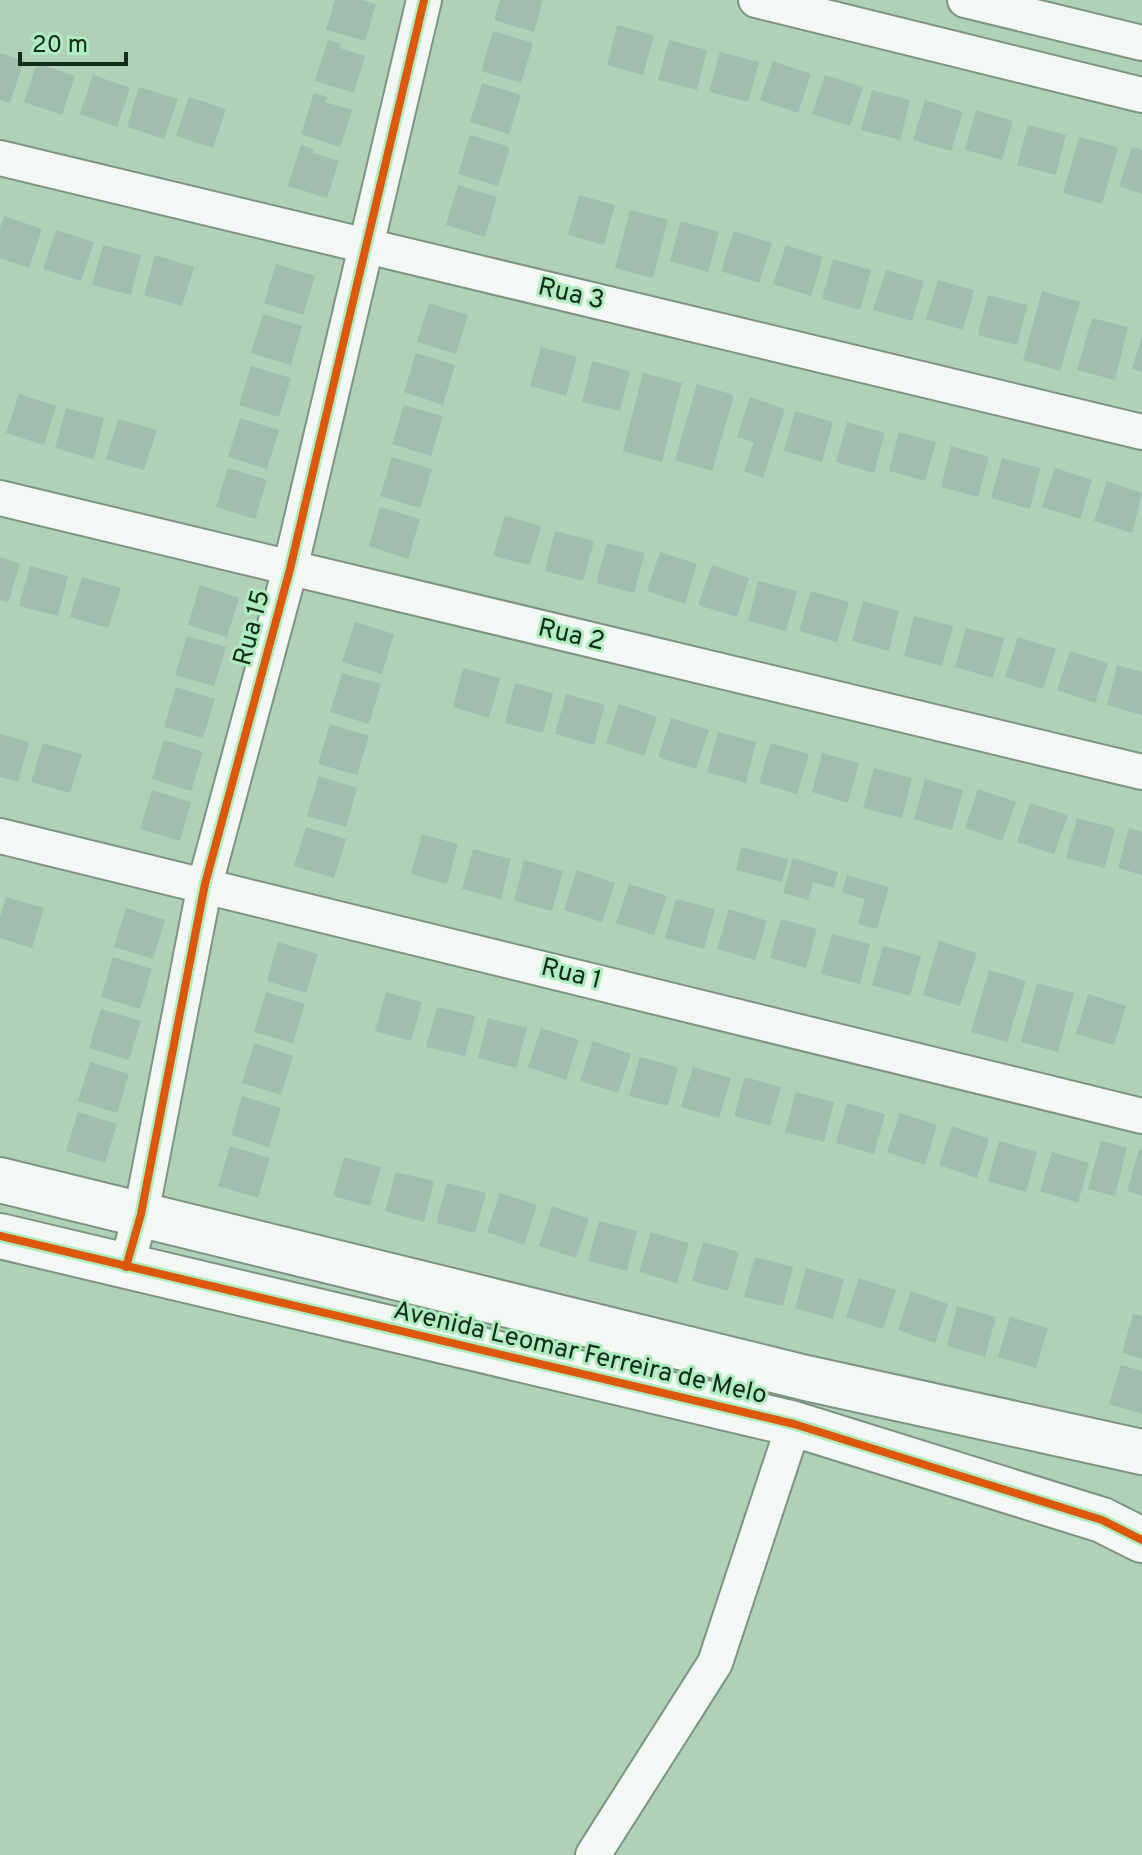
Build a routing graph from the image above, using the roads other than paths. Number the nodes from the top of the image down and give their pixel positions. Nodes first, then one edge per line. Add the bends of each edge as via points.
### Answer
1 (424, 0) edge
2 (756, 0) edge
3 (965, 0) edge
4 (1142, 43) edge
5 (1142, 95) edge
6 (0, 158) edge
7 (365, 246) junction
8 (1142, 432) edge
9 (0, 498) edge
10 (290, 569) junction
11 (1142, 772) edge
12 (0, 836) edge
13 (205, 884) junction
14 (1142, 1116) edge
15 (0, 1180) edge
16 (141, 1214) junction
17 (0, 1236) edge
18 (126, 1267) junction
19 (794, 1424) junction
20 (1142, 1452) edge
21 (1142, 1540) edge
22 (593, 1855) edge

1 - 7 street, Rua 15
2 - 5 street
3 - 4 street
6 - 7 street, Rua 3
7 - 8 street, Rua 3
7 - 10 street, Rua 15
9 - 10 street, Rua 2
10 - 11 street, Rua 2
10 - 13 street, Rua 15
12 - 13 street, Rua 1
13 - 14 street, Rua 1
13 - 16 street, Rua 15
15 - 16 street, Avenida Leomar Ferreira de Melo
16 - 18 street, Rua 15
16 - 20 street, Avenida Leomar Ferreira de Melo via 806,1378
17 - 18 street, Avenida Leomar Ferreira de Melo
18 - 19 street, Avenida Leomar Ferreira de Melo
19 - 21 street, Avenida Leomar Ferreira de Melo via 1102,1520
19 - 22 street via 715,1663

